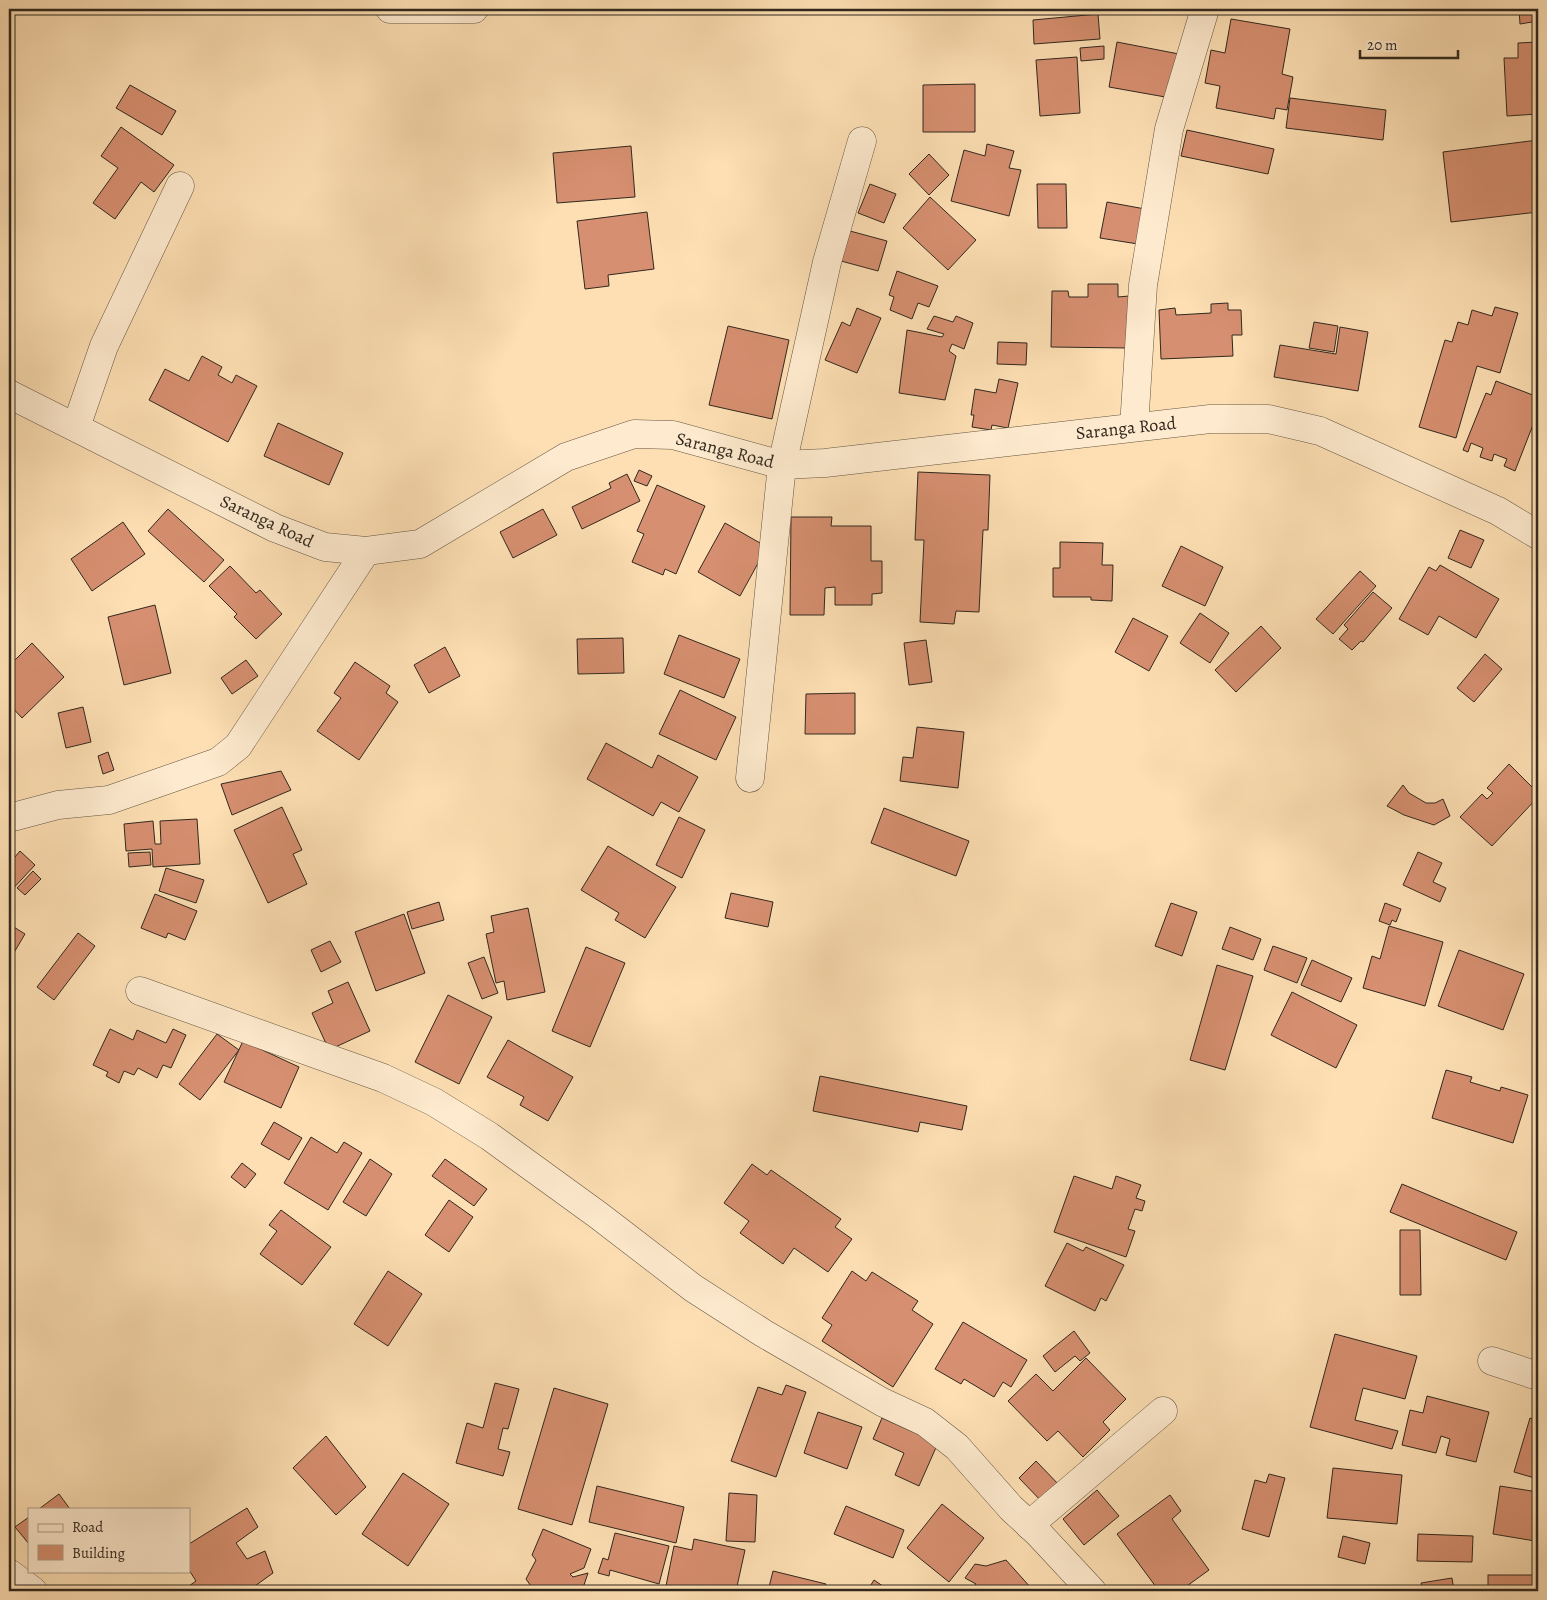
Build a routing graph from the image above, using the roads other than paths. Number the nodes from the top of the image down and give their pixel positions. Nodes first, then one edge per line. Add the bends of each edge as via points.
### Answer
1 (390, 9) edge
2 (474, 9) edge
3 (1205, 9) edge
4 (862, 141) dead end
5 (180, 186) dead end
6 (9, 394) edge
7 (76, 426) junction
8 (1134, 428) junction
9 (782, 465) junction
10 (1538, 535) edge
11 (366, 551) junction
12 (750, 778) dead end
13 (9, 818) edge
14 (140, 991) dead end
15 (1492, 1361) dead end
16 (1538, 1376) edge
17 (1163, 1411) dead end
18 (1029, 1525) junction
19 (9, 1573) edge
20 (33, 1591) edge
21 (1092, 1591) edge

1 - 2 street
3 - 8 street via 1169,129 1143,285
4 - 9 street via 827,262
5 - 7 street via 104,346
6 - 7 street, Saranga Road
7 - 11 street, Saranga Road via 275,528 325,547
8 - 9 street, Saranga Road via 825,463
8 - 10 street, Saranga Road via 1210,419 1268,419 1320,431 1498,511
9 - 11 street, Saranga Road via 673,435 634,434 566,457 420,544
9 - 12 street
11 - 13 street via 238,746 218,762 109,800 58,806
14 - 18 street via 383,1078 434,1102 489,1136 693,1288 882,1402 925,1422 957,1447
15 - 16 street
17 - 18 street
18 - 21 street
19 - 20 street

